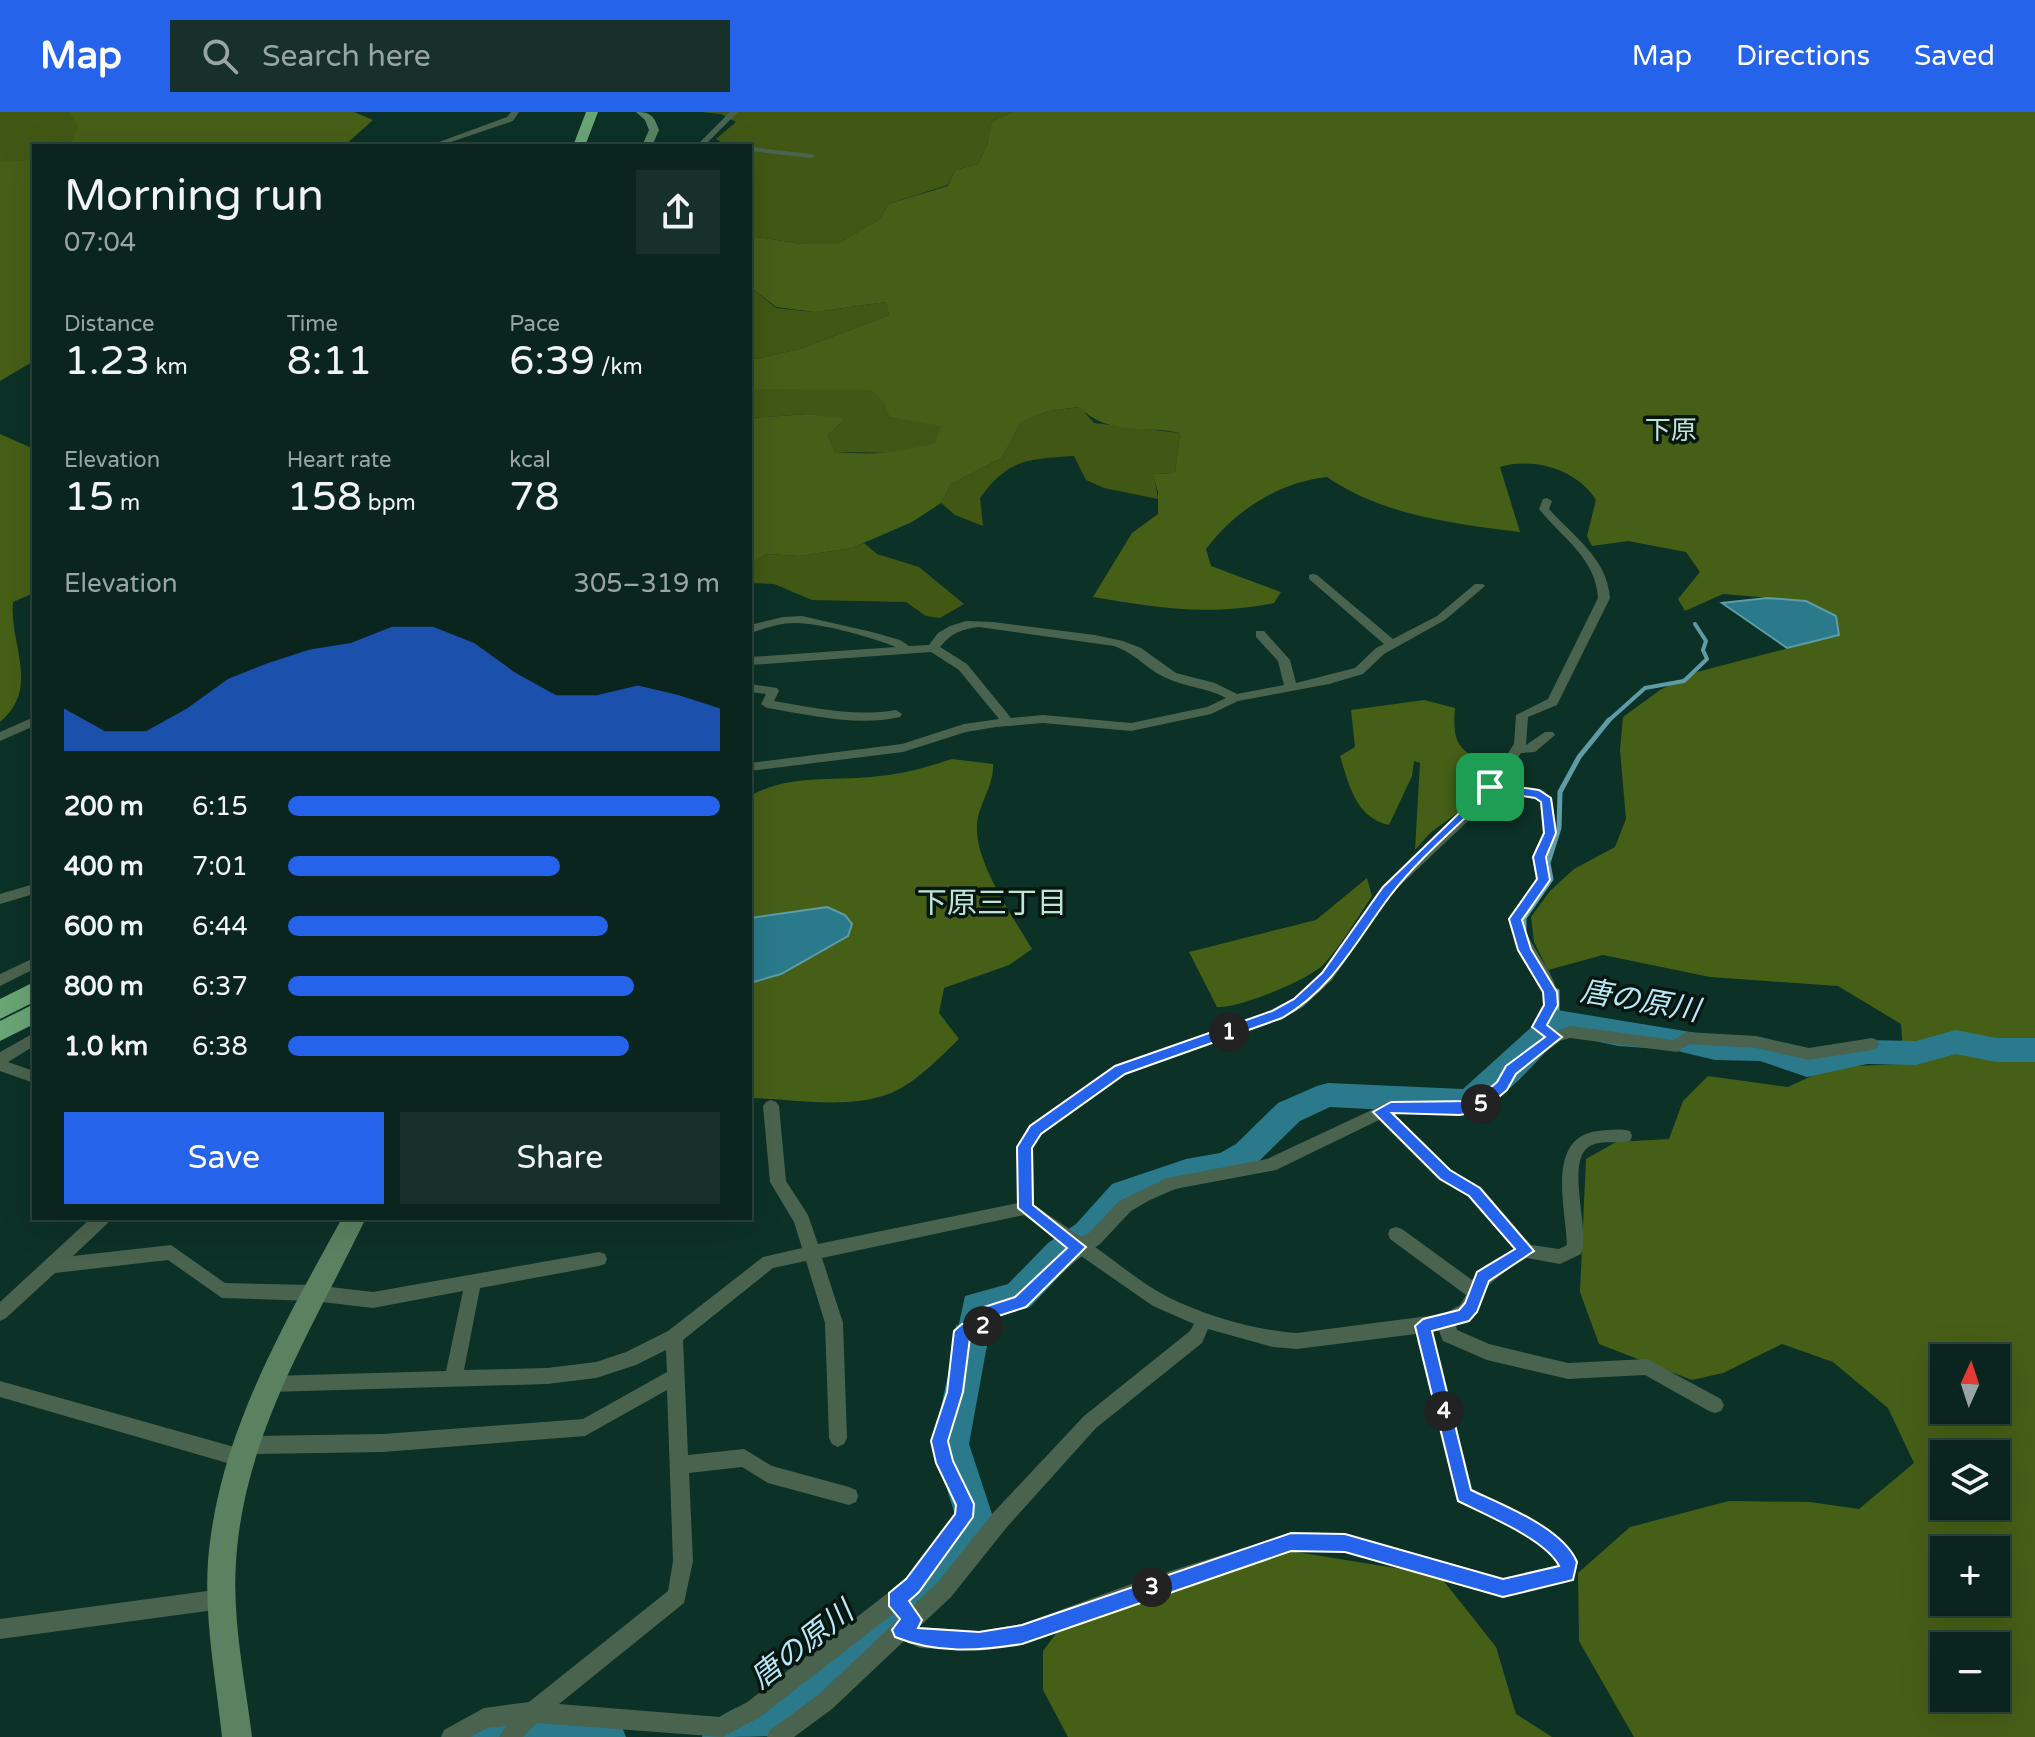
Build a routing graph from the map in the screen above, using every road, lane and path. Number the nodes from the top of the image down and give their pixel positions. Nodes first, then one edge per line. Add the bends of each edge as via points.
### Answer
1 (515, 112) edge
2 (592, 112) edge
3 (641, 112) edge
4 (734, 112) edge
5 (569, 131) dead end
6 (438, 144) edge
7 (566, 144) edge
8 (580, 144) edge
9 (648, 144) edge
10 (702, 144) edge
11 (752, 149) edge
12 (811, 156) dead end
13 (1547, 501) dead end
14 (1313, 577) dead end
15 (1479, 586) dead end
16 (752, 629) edge
17 (1260, 634) dead end
18 (1392, 645) junction
19 (904, 647) junction
20 (933, 648) junction
21 (752, 661) edge
22 (1291, 687) junction
23 (752, 688) edge
24 (1235, 698) junction
25 (896, 714) dead end
26 (32, 722) edge
27 (1008, 722) junction
28 (1549, 735) dead end
29 (0, 737) edge
30 (1517, 749) junction
31 (752, 767) edge
32 (1490, 787) junction
33 (32, 890) edge
34 (0, 899) edge
35 (32, 964) edge
36 (0, 981) edge
37 (32, 992) edge
38 (0, 1010) edge
39 (32, 1014) edge
40 (0, 1032) edge
41 (1555, 1037) junction
42 (32, 1040) edge
43 (1872, 1044) dead end
44 (0, 1062) edge
45 (32, 1076) edge
46 (771, 1106) dead end
47 (1381, 1112) junction
48 (1624, 1136) dead end
49 (1026, 1208) junction
50 (100, 1220) edge
51 (353, 1220) edge
52 (1396, 1234) dead end
53 (1072, 1242) junction
54 (811, 1251) junction
55 (1526, 1251) junction
56 (599, 1259) dead end
57 (49, 1266) junction
58 (473, 1283) junction
59 (313, 1293) junction
60 (1477, 1293) junction
61 (0, 1313) edge
62 (1204, 1320) junction
63 (1446, 1322) junction
64 (1423, 1326) junction
65 (674, 1337) junction
66 (676, 1376) junction
67 (453, 1380) junction
68 (270, 1384) junction
69 (0, 1389) edge
70 (1715, 1405) dead end
71 (838, 1438) dead end
72 (243, 1452) junction
73 (679, 1465) junction
74 (849, 1496) dead end
75 (222, 1599) junction
76 (896, 1600) junction
77 (907, 1625) junction
78 (0, 1629) edge
79 (533, 1712) junction
80 (237, 1737) edge
81 (451, 1737) edge
82 (509, 1737) edge
83 (777, 1737) edge

1 - 6 street via 510,119
2 - 8 highway
3 - 9 main road via 654,130
4 - 10 street
5 - 7 highway
11 - 12 street
13 - 30 street via 1544,509 1549,516 1599,569 1604,598 1553,702 1522,715
14 - 18 street
15 - 18 street via 1441,618
16 - 19 street via 809,619
17 - 22 street via 1284,660
18 - 22 street via 1359,671
19 - 20 street
19 - 21 street
20 - 24 street via 950,630 981,623 1088,639 1133,649 1165,673 1212,683
20 - 27 street via 963,667
22 - 24 street
23 - 25 street via 773,691 767,704 881,718
24 - 27 street via 1211,710 1131,727 1043,719
26 - 29 street
27 - 31 street via 964,728 903,748
28 - 30 street via 1531,749
30 - 32 street
32 - 41 street via 1539,794 1546,801 1550,833 1540,857 1544,880 1515,919 1524,950 1550,992 1551,1005 1539,1027
32 - 49 street via 1387,890 1327,976 1298,1003 1120,1070 1035,1130 1025,1147
33 - 34 street
35 - 36 street
37 - 38 highway
39 - 40 highway
41 - 43 street via 1591,1032 1677,1046 1686,1038 1756,1042 1809,1054
41 - 47 street via 1511,1070 1502,1086 1478,1106 1391,1107
42 - 44 street
44 - 45 street
46 - 54 street via 778,1182 802,1220
47 - 53 street via 1270,1165 1173,1183 1142,1196 1095,1238
47 - 55 street via 1445,1175 1475,1192
48 - 55 street via 1587,1140 1578,1147 1570,1166 1575,1249 1560,1257
49 - 53 street
49 - 54 street
50 - 57 street
51 - 59 main road
52 - 60 street
53 - 62 street via 1159,1301
53 - 76 street via 1020,1302 989,1312 972,1331 940,1441 944,1463 965,1504 964,1517 913,1586
54 - 65 street via 769,1262
54 - 71 street via 834,1323
55 - 60 street via 1483,1277
56 - 58 street
57 - 59 street via 171,1252 222,1290
57 - 61 street
58 - 59 street via 373,1300
58 - 67 street
59 - 68 main road
60 - 63 street via 1463,1316
62 - 64 street via 1297,1341
62 - 77 street via 1196,1337 1090,1422 944,1590
63 - 64 street
63 - 70 street via 1449,1335 1487,1352 1568,1371 1647,1367
64 - 77 street via 1464,1495 1519,1522 1560,1551 1568,1562 1566,1573 1503,1588 1345,1543 1291,1542 1022,1634 979,1641 920,1638
65 - 66 street
65 - 67 street via 596,1370
66 - 72 street via 585,1427
66 - 73 street
67 - 68 street
68 - 72 main road
69 - 72 street
72 - 75 main road via 222,1561
73 - 74 street via 744,1458 768,1474
73 - 79 street via 683,1561 677,1596
75 - 78 street
75 - 80 main road
76 - 77 street
76 - 79 street via 753,1710 722,1727
77 - 83 street via 825,1702
79 - 81 street via 484,1718
79 - 82 street

